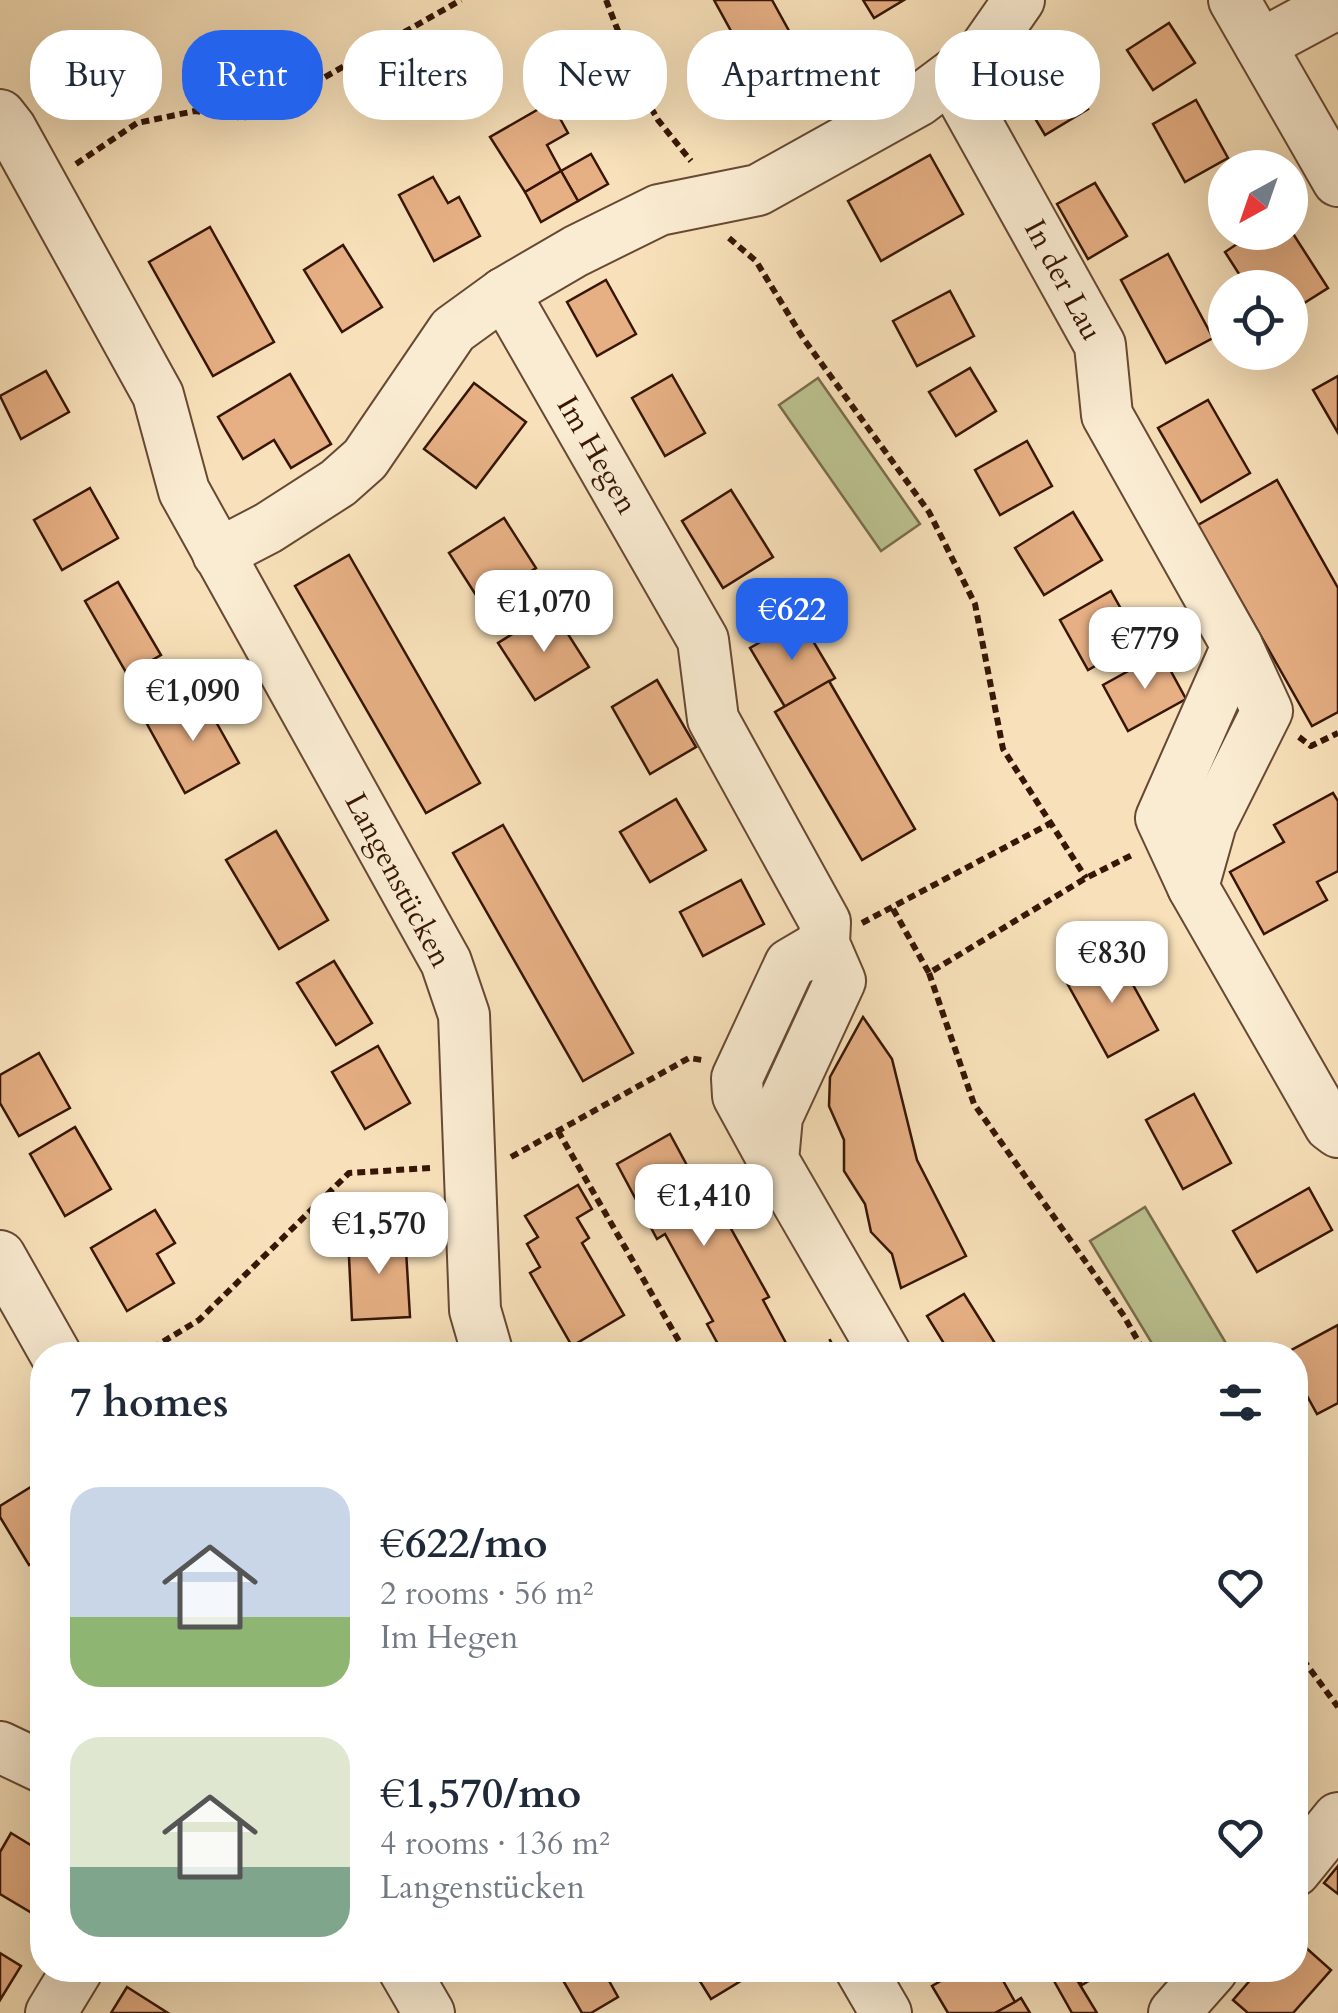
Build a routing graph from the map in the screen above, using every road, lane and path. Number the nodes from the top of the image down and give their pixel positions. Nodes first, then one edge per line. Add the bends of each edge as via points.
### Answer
1 (461, 0) edge
2 (606, 0) edge
3 (1018, 0) edge
4 (1234, 0) edge
5 (1338, 3) edge
6 (998, 30) edge
7 (1260, 46) junction
8 (935, 90) edge
9 (0, 115) edge
10 (975, 120) edge
11 (1338, 181) edge
12 (42, 187) junction
13 (707, 201) junction
14 (504, 293) junction
15 (218, 554) junction
16 (1237, 646) junction
17 (1051, 823) junction
18 (1168, 835) junction
19 (1086, 878) junction
20 (1194, 888) junction
21 (892, 909) junction
22 (824, 944) junction
23 (930, 972) junction
24 (558, 1131) dead end
25 (1338, 1132) edge
26 (0, 1256) edge
27 (49, 1342) edge
28 (484, 1342) edge
29 (680, 1342) edge
30 (879, 1342) edge
31 (1139, 1342) edge
32 (1308, 1667) edge
33 (1338, 1707) edge
34 (0, 1746) edge
35 (30, 1761) edge
36 (1338, 1818) edge
37 (1308, 1855) edge
38 (70, 1982) edge
39 (411, 1982) edge
40 (868, 1982) edge
41 (1201, 1982) edge
42 (50, 2013) edge
43 (428, 2013) edge
44 (886, 2013) edge
45 (1174, 2013) edge

1 - 12 path via 243,118 195,111 137,123
2 - 13 path via 641,90 697,170
3 - 6 street
4 - 7 street
5 - 7 street
7 - 11 street
8 - 13 street via 758,190
9 - 12 street, Langenstücken
10 - 16 street, In der Lau via 1100,344 1107,415
12 - 15 street, Langenstücken via 158,395 184,491
13 - 14 street via 659,210
13 - 17 path via 724,233 756,261 929,512 975,604 1003,749
14 - 15 street via 453,330 365,459 338,483
14 - 22 street, Im Hegen via 703,640 713,718 825,922
15 - 28 street, Langenstücken via 446,962 464,1015 474,1310
16 - 18 street via 1161,818
16 - 20 street, In der Lau via 1266,711 1211,823
17 - 19 path
17 - 21 path
18 - 19 path
18 - 20 street
19 - 23 path
20 - 25 street
21 - 22 path
21 - 23 path
22 - 30 street via 790,964 737,1078 738,1096
23 - 31 path via 974,1104
24 - 29 path
26 - 27 street
32 - 33 path
34 - 35 street
36 - 37 street
38 - 42 street
39 - 43 street
40 - 44 street
41 - 45 street

